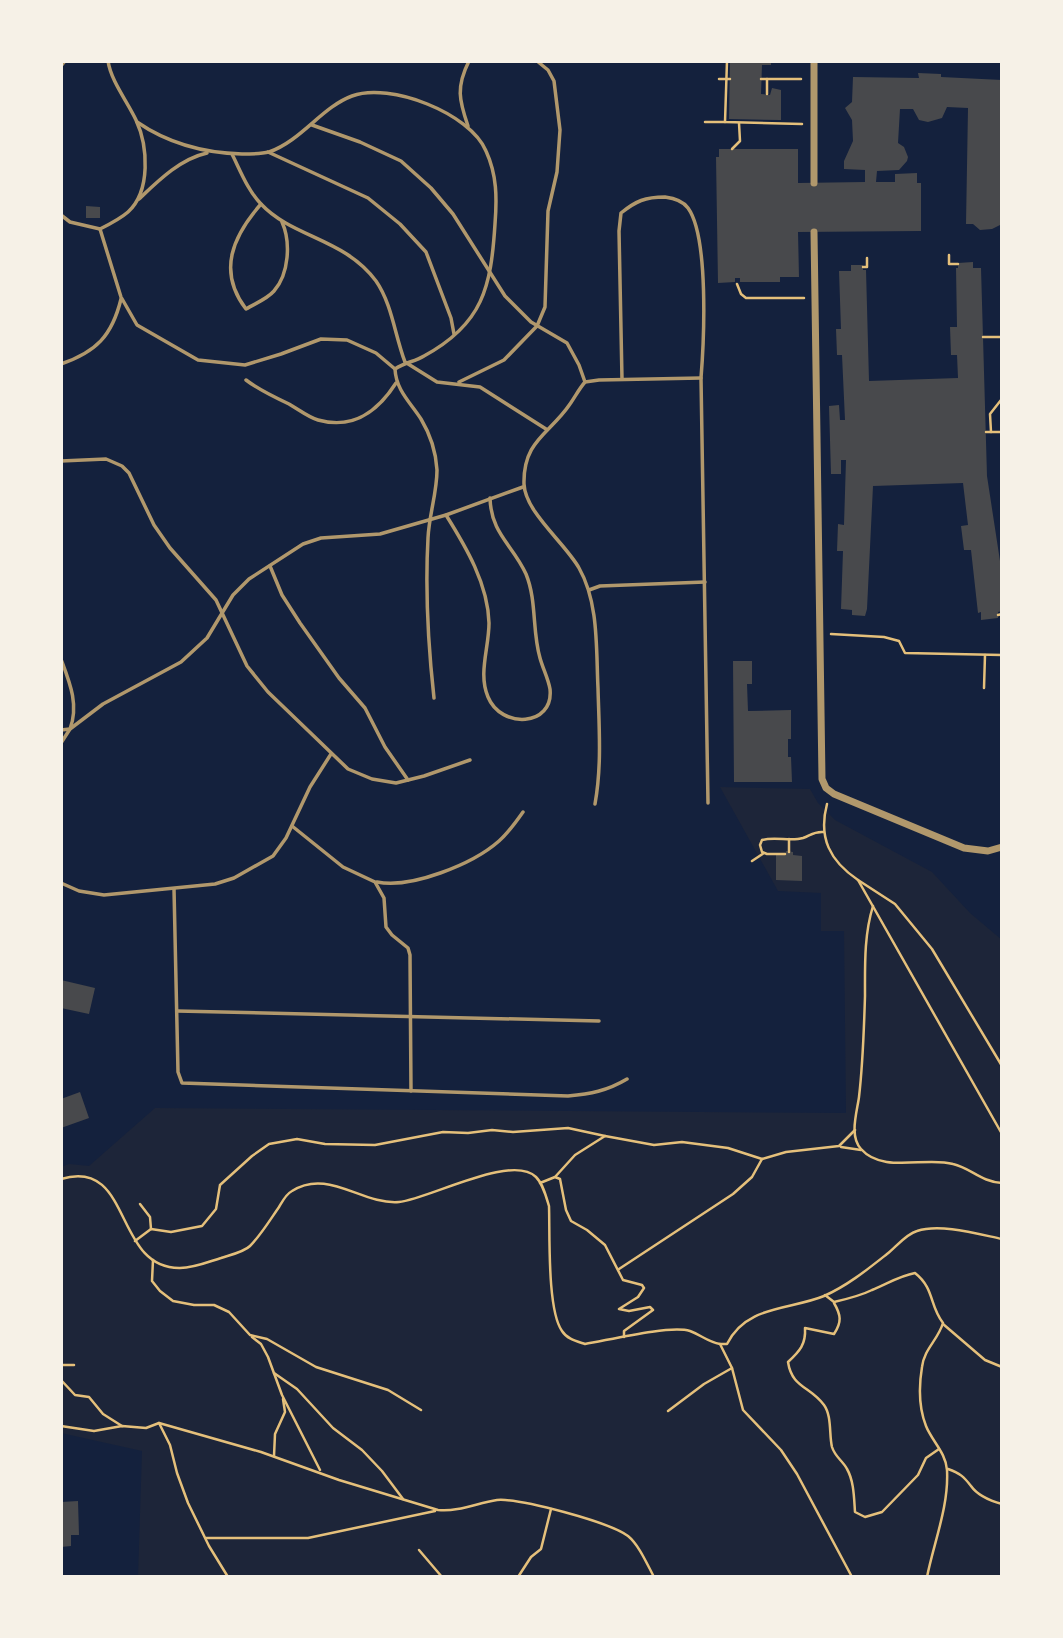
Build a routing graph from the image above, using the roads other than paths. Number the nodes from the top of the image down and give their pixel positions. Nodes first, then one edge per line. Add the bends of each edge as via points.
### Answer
1 (65, 61) edge
2 (108, 61) edge
3 (468, 61) edge
4 (537, 61) edge
5 (814, 61) edge
6 (61, 66) edge
7 (137, 122) junction
8 (312, 125) junction
9 (468, 128) junction
10 (268, 152) junction
11 (214, 153) junction
12 (232, 153) junction
13 (814, 183) dead end
14 (137, 201) junction
15 (261, 204) junction
16 (61, 215) edge
17 (282, 220) junction
18 (100, 229) junction
19 (814, 232) dead end
20 (491, 271) junction
21 (121, 297) junction
22 (537, 326) junction
23 (454, 334) junction
24 (405, 362) junction
25 (61, 364) edge
26 (395, 369) junction
27 (701, 378) junction
28 (622, 379) junction
29 (246, 380) dead end
30 (584, 382) junction
31 (396, 383) junction
32 (458, 383) junction
33 (546, 429) junction
34 (61, 461) edge
35 (524, 487) junction
36 (490, 498) junction
37 (446, 514) junction
38 (431, 519) junction
39 (270, 566) junction
40 (705, 582) junction
41 (588, 590) junction
42 (222, 614) junction
43 (61, 659) edge
44 (434, 698) dead end
45 (70, 729) junction
46 (61, 730) edge
47 (61, 743) edge
48 (331, 754) junction
49 (470, 760) dead end
50 (408, 780) junction
51 (708, 803) dead end
52 (595, 804) dead end
53 (523, 812) dead end
54 (292, 826) junction
55 (1002, 847) edge
56 (375, 882) junction
57 (61, 883) edge
58 (174, 889) junction
59 (177, 1012) junction
60 (411, 1017) junction
61 (599, 1021) dead end
62 (627, 1079) dead end
63 (411, 1091) junction

1 - 6 lane
2 - 7 lane
3 - 9 lane via 458,98
4 - 22 lane via 554,81 560,130 548,211 545,307
5 - 13 street
7 - 11 lane via 178,144
7 - 14 lane via 145,162
8 - 9 lane via 335,105 372,92 412,99
8 - 10 lane
8 - 20 lane via 401,161 453,214
9 - 20 lane via 485,148 496,181
10 - 12 lane
10 - 23 lane via 368,198 400,224 426,252
11 - 12 lane
11 - 14 lane via 181,165
12 - 15 lane
14 - 18 lane via 122,217
15 - 17 lane
15 - 17 lane via 242,227 233,253 235,293 246,309 276,289 283,272 288,244
16 - 18 lane via 70,222
17 - 24 lane via 353,257 377,282
18 - 21 lane
19 - 55 street via 821,767 826,788 964,848
20 - 22 lane via 505,296
20 - 23 lane via 485,294 467,325
21 - 25 lane via 105,337 94,349
21 - 26 lane via 137,326 198,360 245,365 321,339 347,340 376,353
22 - 30 lane via 567,343
22 - 32 lane via 504,360
23 - 24 lane via 422,358
24 - 26 lane
24 - 32 lane via 437,382
26 - 31 lane
27 - 28 lane
27 - 28 lane via 701,272 694,222 687,206 673,198 647,197 621,213
27 - 40 lane
28 - 30 lane
29 - 31 lane via 318,419 341,422 364,417 383,402
30 - 33 lane via 570,405
31 - 38 lane via 434,448 437,470
32 - 33 lane via 480,387
33 - 35 lane via 532,449
34 - 42 lane via 106,459 122,466 154,526 216,600
35 - 36 lane
35 - 41 lane via 528,502 579,568
36 - 37 lane
36 - 37 lane via 496,528 530,585 537,647 550,694 549,703 537,716 511,718 488,697 484,680 489,625 486,599
37 - 38 lane
38 - 39 lane via 380,534 321,538
38 - 44 lane via 426,601
39 - 42 lane via 233,595
39 - 50 lane via 294,614 365,708
40 - 41 lane
40 - 51 lane
41 - 52 lane via 594,615 600,758
42 - 45 lane via 207,638 181,662 103,704
42 - 48 lane via 247,666
43 - 45 lane via 75,707
45 - 46 lane
45 - 47 lane
48 - 50 lane via 348,769 372,779
48 - 54 lane
49 - 50 lane
53 - 56 lane via 500,840 461,864 401,883
54 - 56 lane via 343,867
54 - 58 lane via 273,856 234,878
56 - 60 lane via 384,898 386,927 410,951
57 - 58 lane via 104,895
58 - 59 lane
59 - 60 lane
59 - 63 lane via 178,1072 183,1083
60 - 61 lane
60 - 63 lane
62 - 63 lane via 602,1091 568,1096

